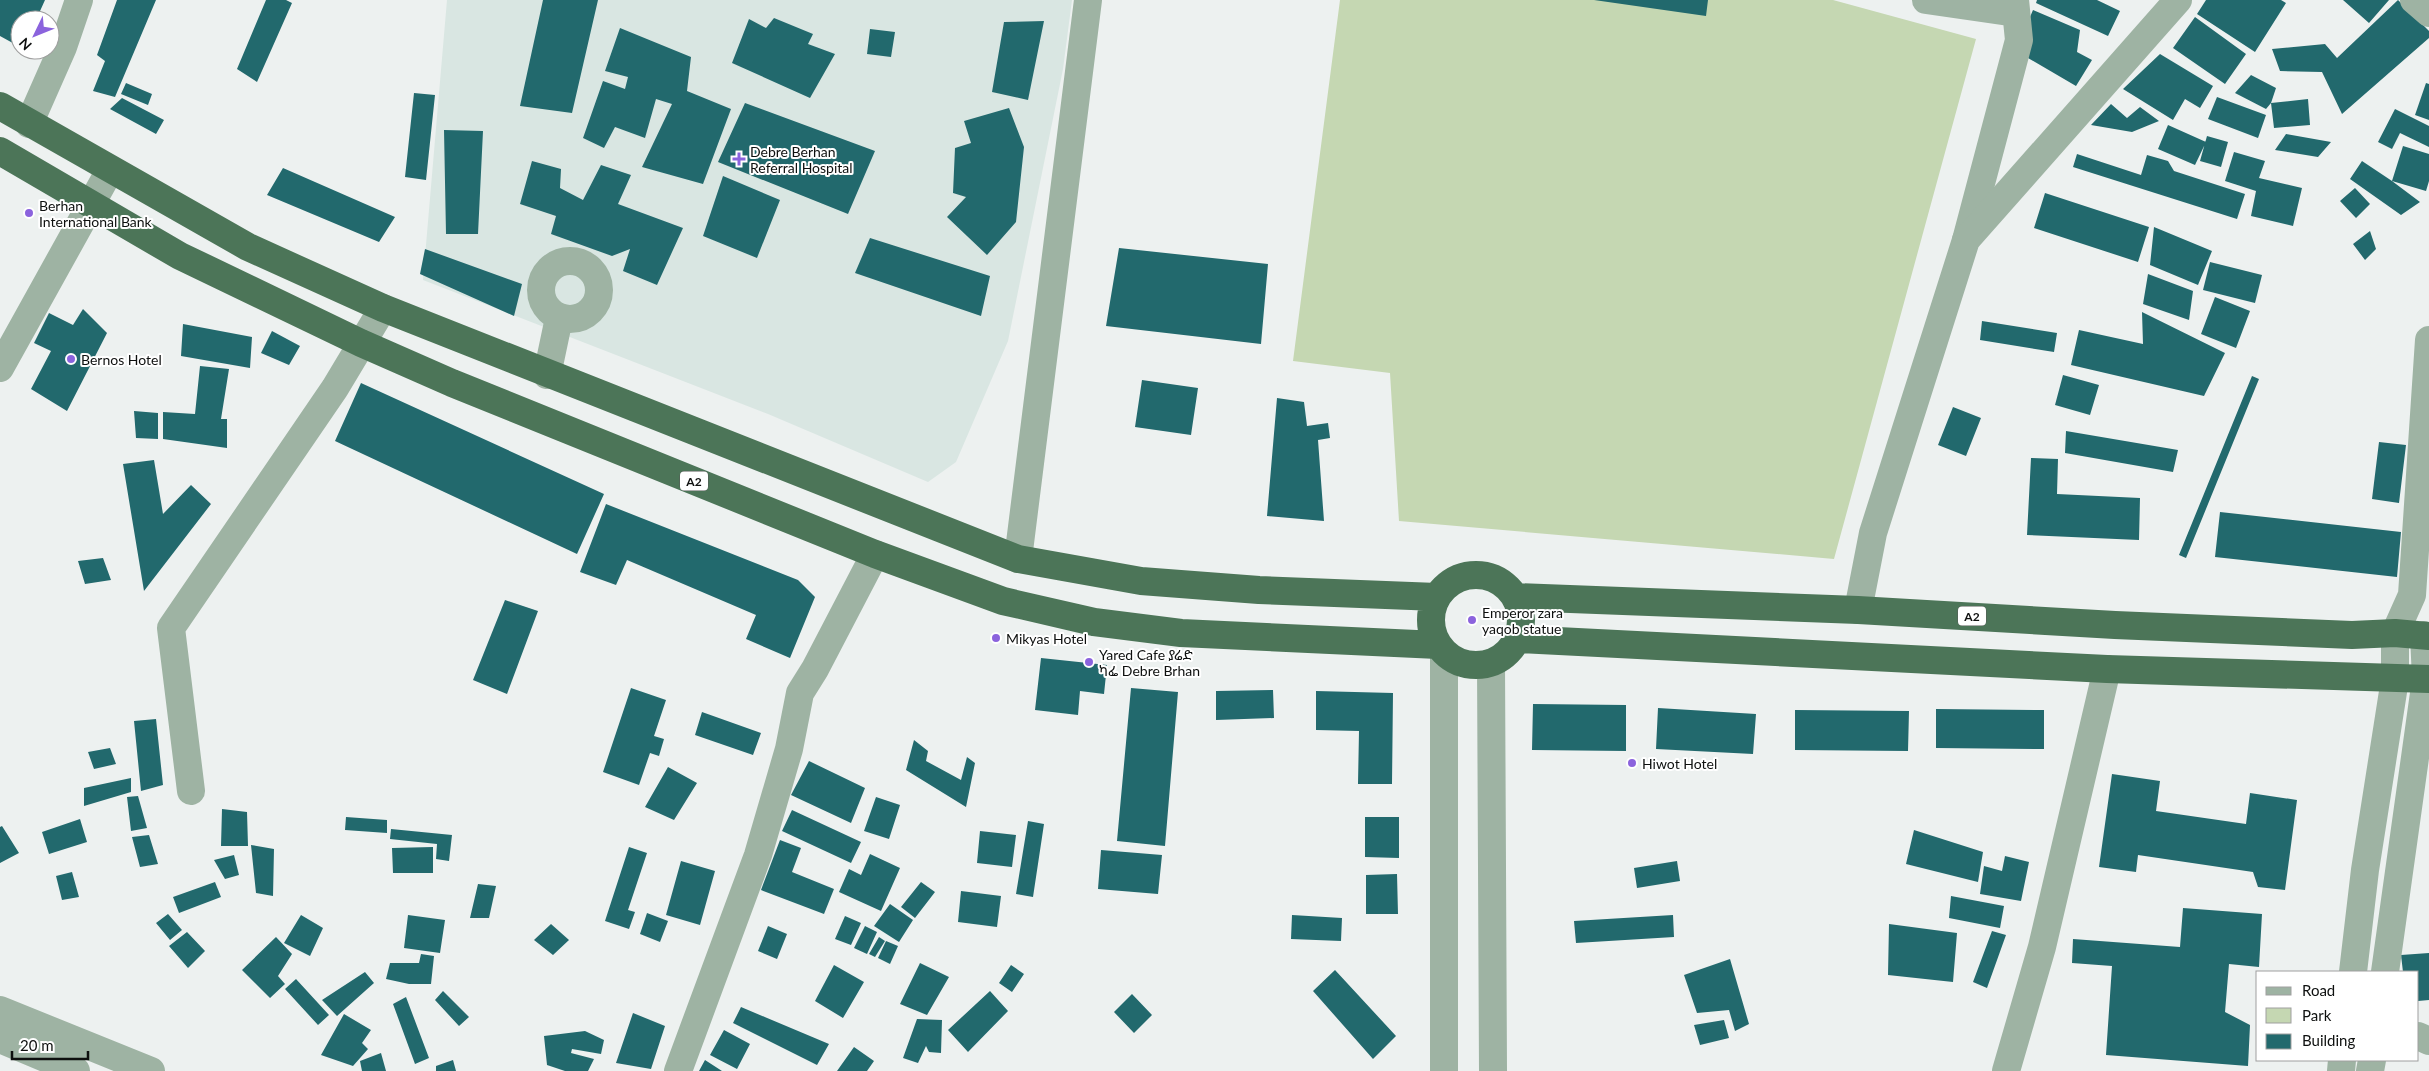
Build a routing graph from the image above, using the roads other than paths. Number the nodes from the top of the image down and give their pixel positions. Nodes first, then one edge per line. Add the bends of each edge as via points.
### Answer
1 (79, 0) edge
2 (1088, 0) edge
3 (1926, 0) edge
4 (2178, 0) edge
5 (2414, 0) edge
6 (2016, 7) edge
7 (2429, 13) edge
8 (0, 106) edge
9 (29, 124) junction
10 (0, 151) edge
11 (110, 170) junction
12 (90, 204) junction
13 (1966, 240) junction
14 (383, 308) junction
15 (559, 318) dead end
16 (2429, 340) edge
17 (361, 343) junction
18 (0, 368) edge
19 (547, 375) junction
20 (874, 554) junction
21 (1018, 560) junction
22 (2412, 595) junction
23 (1437, 597) junction
24 (1515, 597) junction
25 (1858, 610) junction
26 (2395, 633) junction
27 (2427, 635) edge
28 (1518, 639) junction
29 (1441, 649) junction
30 (1492, 663) junction
31 (2107, 669) junction
32 (2394, 679) junction
33 (2428, 679) edge
34 (190, 791) dead end
35 (2353, 971) edge
36 (2385, 971) edge
37 (0, 1010) edge
38 (0, 1039) edge
39 (76, 1071) edge
40 (151, 1071) edge
41 (678, 1071) edge
42 (1444, 1071) edge
43 (1493, 1071) edge
44 (2006, 1071) edge

1 - 9 street via 63,47
2 - 21 street
3 - 6 street
4 - 13 street
5 - 7 street
6 - 13 street via 2019,40
8 - 9 highway
9 - 11 highway
10 - 12 highway, A2
11 - 12 street
11 - 14 highway via 248,247
12 - 17 highway, A2 via 180,256
12 - 18 street
13 - 25 street via 1873,534
14 - 17 street
14 - 19 highway
15 - 19 street
16 - 22 street
17 - 20 highway, A2
17 - 34 street via 335,388 170,628
19 - 21 highway
20 - 29 highway, A2 via 1003,601 1094,622 1180,633
20 - 41 street via 800,693 789,750 758,855
21 - 23 highway via 1140,580 1259,590
22 - 26 street
22 - 27 street
23 - 24 highway via 1447,585 1476,574 1491,577 1505,585
23 - 29 highway via 1430,621
24 - 25 highway, A2
24 - 28 highway via 1521,610 1522,625
25 - 26 highway, A2 via 2352,635
26 - 27 highway, A2
26 - 32 street
27 - 33 street
28 - 30 highway via 1502,658
28 - 31 highway
29 - 30 highway via 1466,665
29 - 42 street
30 - 43 street
31 - 32 highway
31 - 44 street via 2042,947
32 - 33 highway
32 - 35 street
33 - 36 street
37 - 40 street
38 - 39 street

